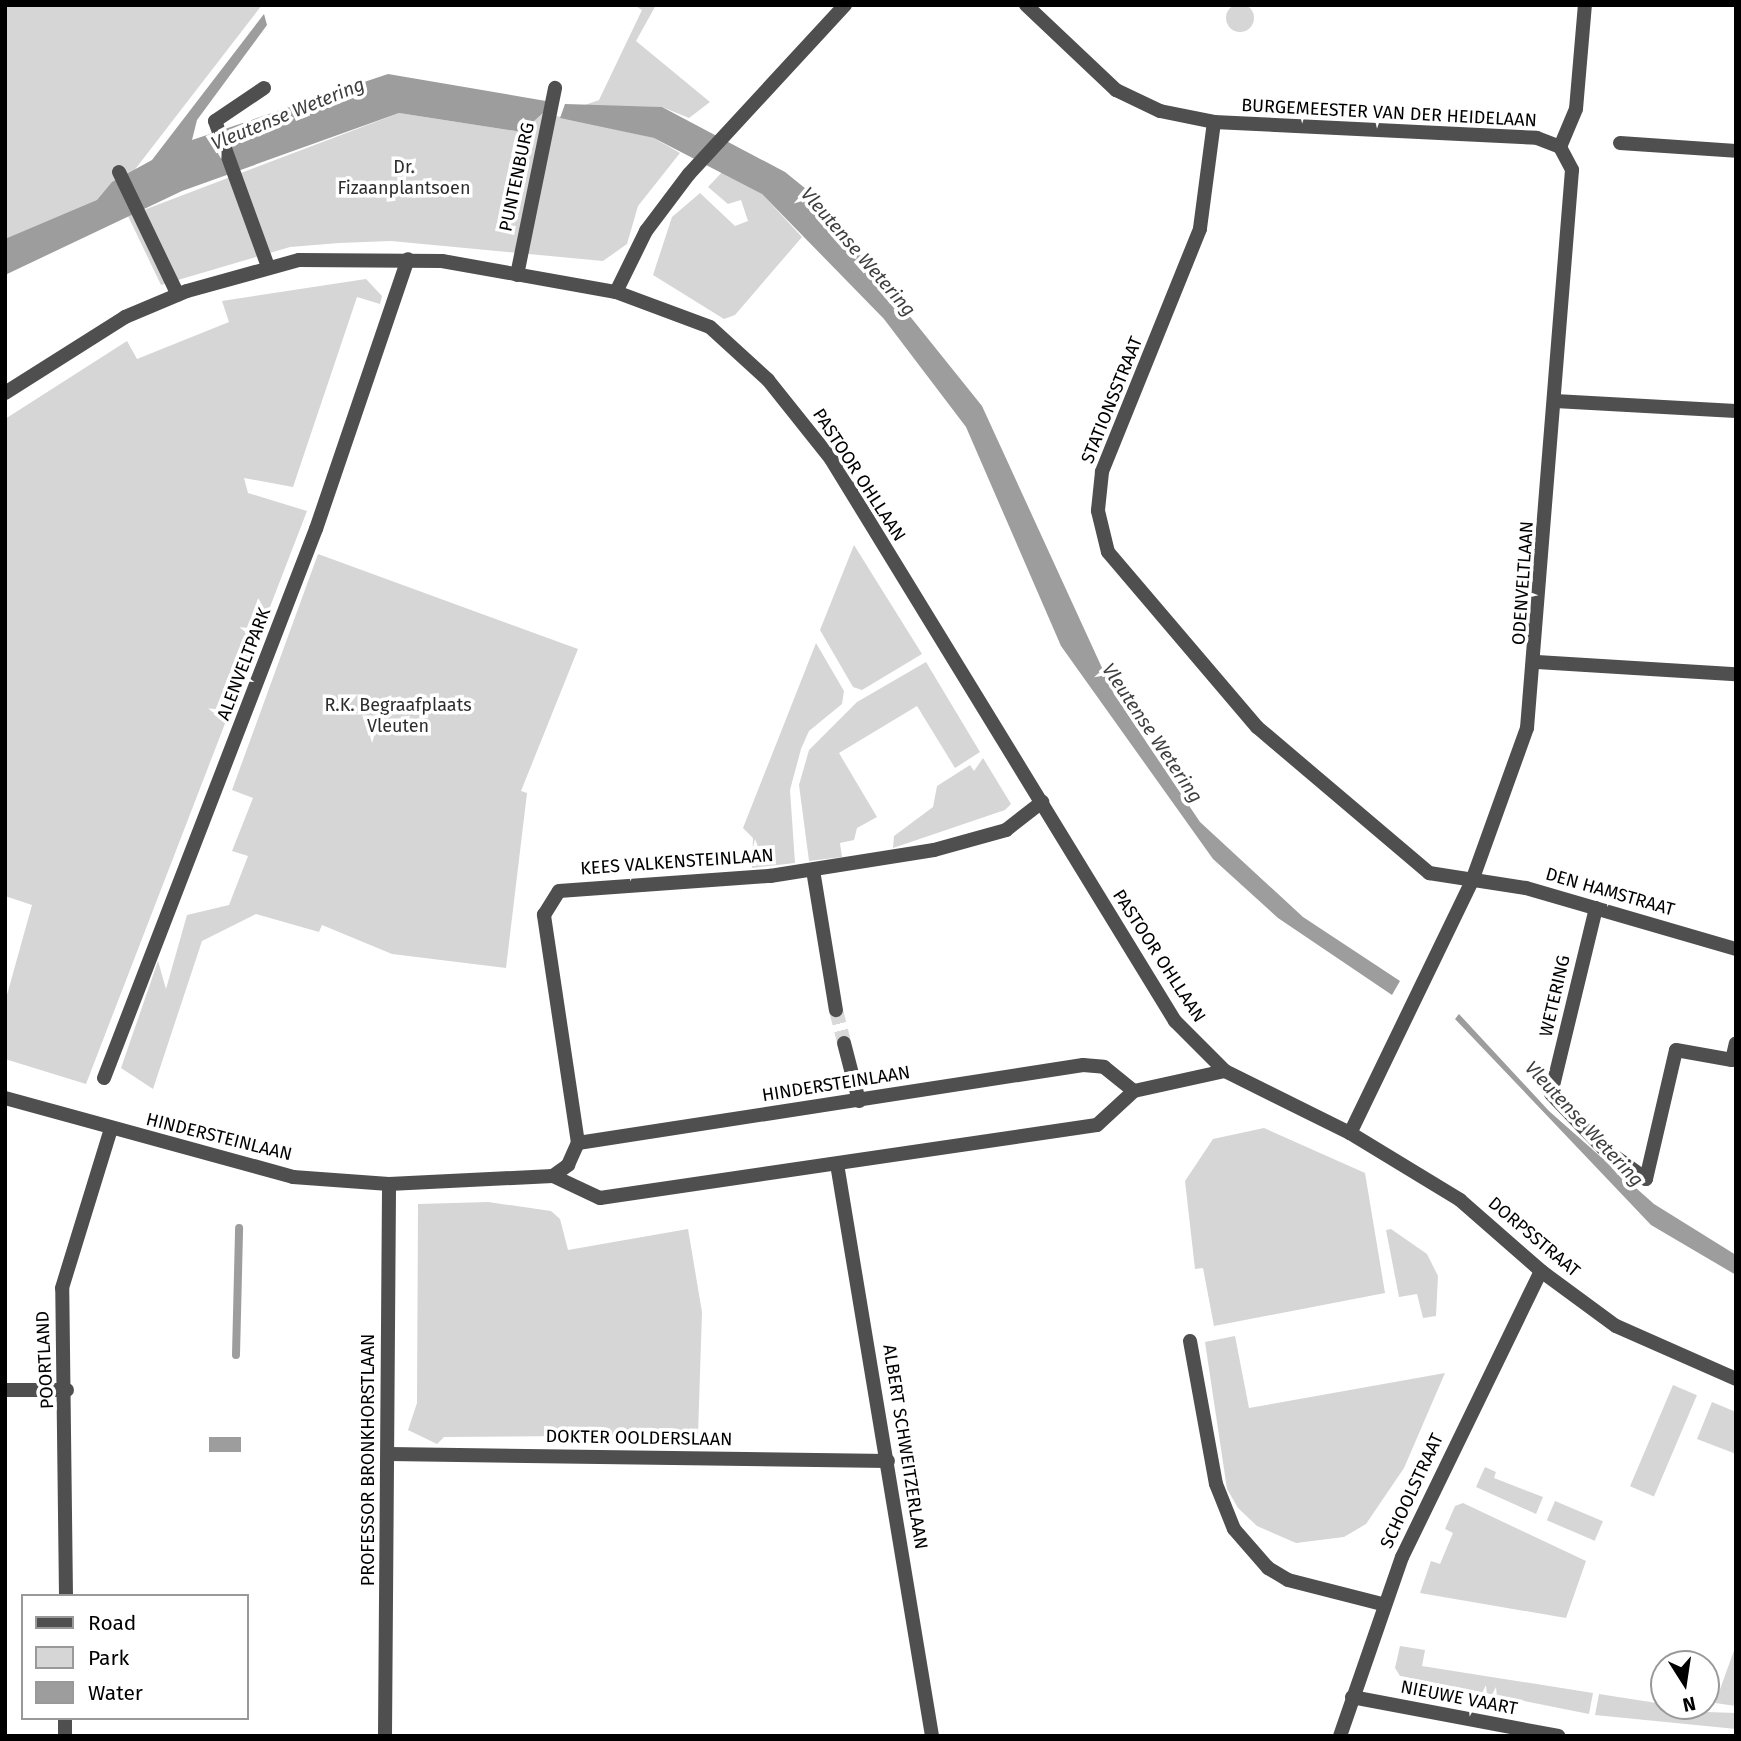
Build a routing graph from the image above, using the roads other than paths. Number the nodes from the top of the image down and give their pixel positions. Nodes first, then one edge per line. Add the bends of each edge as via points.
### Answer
1 (845, 5) edge
2 (1026, 5) edge
3 (1585, 5) edge
4 (264, 88) dead end
5 (554, 93) dead end
6 (1214, 122) junction
7 (1620, 143) dead end
8 (1560, 147) junction
9 (1736, 151) edge
10 (118, 173) dead end
11 (408, 258) junction
12 (268, 267) junction
13 (517, 275) junction
14 (617, 292) junction
15 (177, 295) junction
16 (5, 393) edge
17 (1555, 401) junction
18 (1736, 411) edge
19 (1537, 662) junction
20 (1736, 674) edge
21 (1042, 802) junction
22 (813, 870) junction
23 (1472, 881) junction
24 (1596, 908) junction
25 (1736, 949) edge
26 (836, 1010) tunnel mouth
27 (1736, 1043) edge
28 (844, 1044) tunnel mouth
29 (1225, 1071) junction
30 (104, 1079) dead end
31 (1134, 1091) junction
32 (5, 1098) edge
33 (859, 1101) junction
34 (111, 1129) junction
35 (1350, 1133) junction
36 (578, 1143) junction
37 (837, 1164) junction
38 (553, 1176) junction
39 (389, 1184) junction
40 (1541, 1271) junction
41 (1190, 1341) dead end
42 (1736, 1379) edge
43 (67, 1390) junction
44 (5, 1391) edge
45 (389, 1454) junction
46 (888, 1461) junction
47 (66, 1594) edge
48 (1382, 1604) junction
49 (1352, 1697) junction
50 (385, 1736) edge
51 (932, 1736) edge
52 (1340, 1736) edge
53 (1558, 1736) edge

1 - 14 street via 689,174 646,231
2 - 6 street via 1116,90 1160,111
3 - 8 street via 1576,109
4 - 12 street via 232,105 215,128
5 - 13 street, PUNTENBURG
6 - 8 street, BURGEMEESTER VAN DER HEIDELAAN via 1537,138
6 - 23 street, STATIONSSTRAAT via 1200,229 1102,471 1100,530 1136,590 1286,754 1429,873
7 - 9 street
8 - 17 street, ODENVELTLAAN via 1572,170
10 - 15 street
11 - 12 street, PASTOOR OHLLAAN via 299,260
11 - 13 street, PASTOOR OHLLAAN
11 - 30 street, ALENVELTPARK via 316,529
12 - 15 street, PASTOOR OHLLAAN
13 - 14 street, PASTOOR OHLLAAN
14 - 21 street, PASTOOR OHLLAAN via 710,327 786,401 831,459
15 - 16 street, PASTOOR OHLLAAN via 114,324
17 - 18 street
17 - 19 street, ODENVELTLAAN
19 - 20 street
19 - 23 street, ODENVELTLAAN via 1527,728
21 - 22 street, KEES VALKENSTEINLAAN via 1006,830 934,850
21 - 29 street, PASTOOR OHLLAAN via 1175,1021
22 - 26 street
22 - 36 street, KEES VALKENSTEINLAAN via 559,891 544,915
23 - 24 street, DEN HAMSTRAAT
23 - 35 street, ODENVELTLAAN
24 - 25 street, DEN HAMSTRAAT
24 - 27 street, WETERING via 1551,1094 1603,1148 1646,1179 1676,1050 1732,1060
28 - 33 street
29 - 31 street
29 - 35 street
31 - 33 street, HINDERSTEINLAAN via 1096,1065
31 - 37 street, HINDERSTEINLAAN via 1097,1125
32 - 34 street, HINDERSTEINLAAN
33 - 36 street, HINDERSTEINLAAN
34 - 39 street, HINDERSTEINLAAN via 260,1171
34 - 43 street, POORTLAND via 62,1288
35 - 40 street, DORPSSTRAAT via 1460,1200
36 - 38 street via 568,1165
37 - 38 street, HINDERSTEINLAAN via 600,1198
37 - 46 street, ALBERT SCHWEITZERLAAN
38 - 39 street, HINDERSTEINLAAN
39 - 45 street, PROFESSOR BRONKHORSTLAAN
40 - 42 street, DORPSSTRAAT via 1616,1326
40 - 48 street, SCHOOLSTRAAT
41 - 48 street via 1216,1484 1234,1529 1268,1568 1288,1580
43 - 44 street
43 - 47 street, POORTLAND
45 - 46 street, DOKTER OOLDERSLAAN
45 - 50 street, PROFESSOR BRONKHORSTLAAN
46 - 51 street, ALBERT SCHWEITZERLAAN
48 - 49 street, SCHOOLSTRAAT
49 - 52 street, SCHOOLSTRAAT
49 - 53 street, NIEUWE VAART

